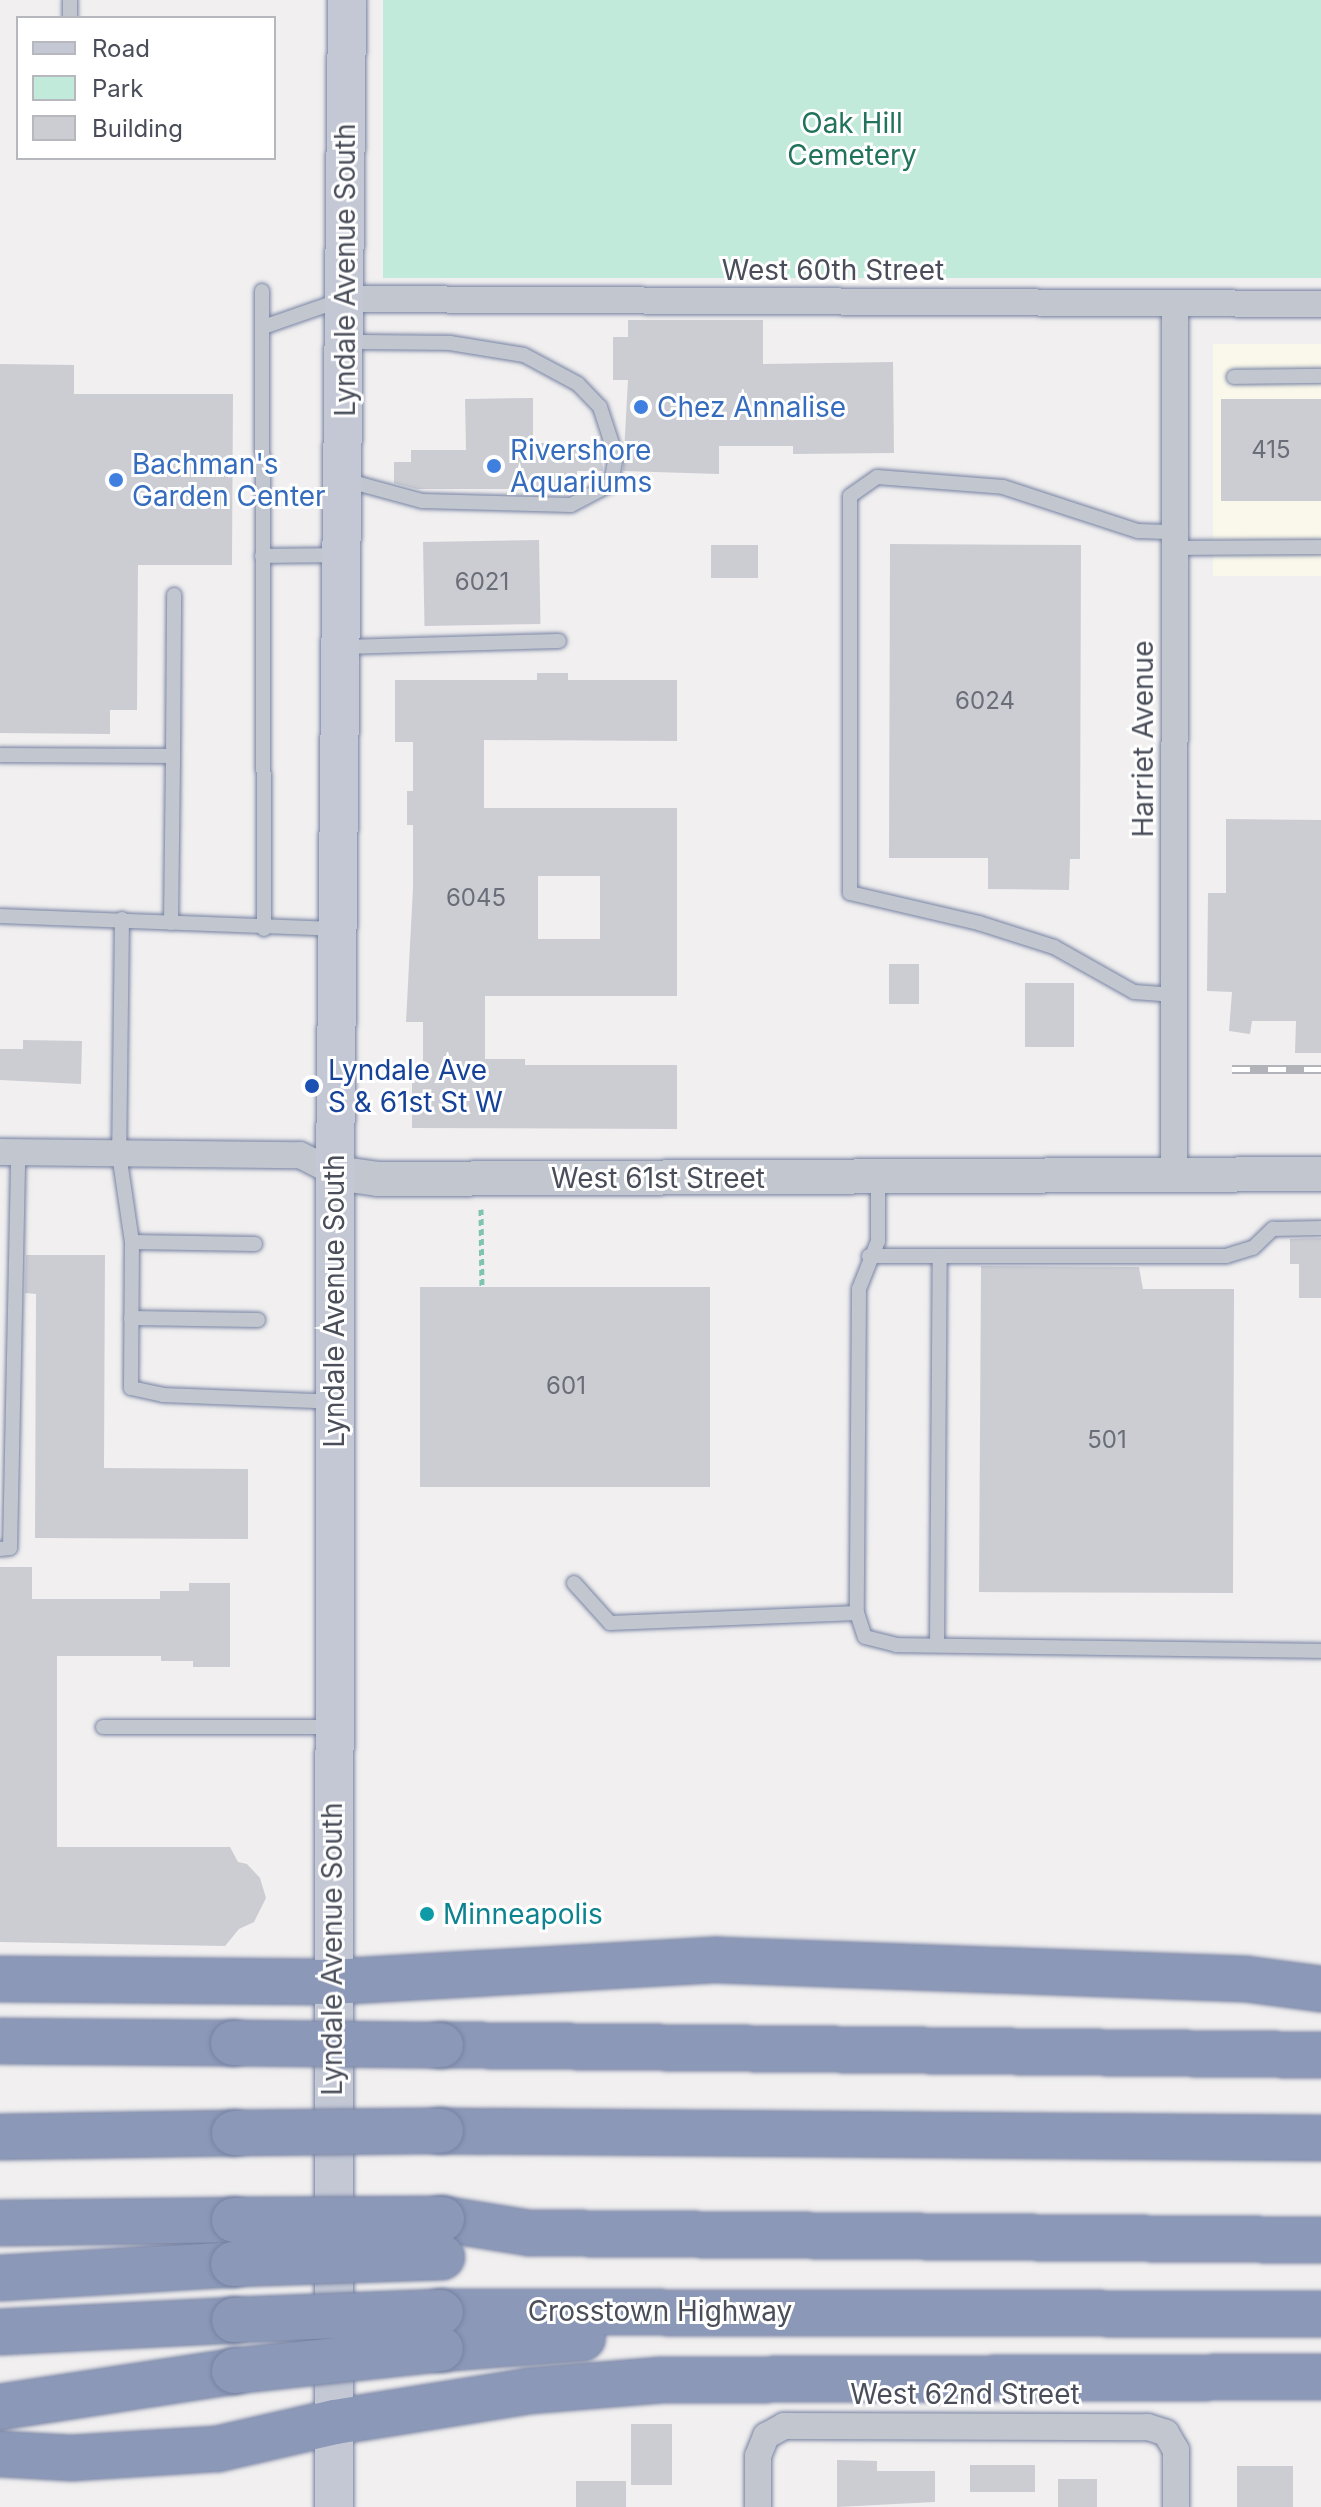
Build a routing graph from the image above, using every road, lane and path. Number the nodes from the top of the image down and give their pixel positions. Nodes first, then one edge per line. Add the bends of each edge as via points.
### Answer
1 (347, 0) edge
2 (262, 291) dead end
3 (346, 299) junction
4 (1175, 304) junction
5 (1321, 304) edge
6 (266, 326) junction
7 (345, 342) junction
8 (1321, 376) edge
9 (1234, 377) dead end
10 (344, 479) junction
11 (1175, 540) junction
12 (1321, 547) edge
13 (343, 555) junction
14 (262, 556) junction
15 (174, 595) dead end
16 (559, 641) dead end
17 (341, 647) junction
18 (0, 755) edge
19 (173, 756) junction
20 (0, 916) edge
21 (122, 919) junction
22 (171, 923) junction
23 (264, 929) junction
24 (338, 929) junction
25 (1175, 995) junction
26 (9, 1152) edge
27 (119, 1154) junction
28 (335, 1173) junction
29 (1321, 1174) edge
30 (1174, 1175) junction
31 (878, 1177) junction
32 (481, 1209) dead end
33 (1321, 1228) edge
34 (132, 1242) junction
35 (255, 1244) dead end
36 (869, 1256) junction
37 (940, 1256) junction
38 (482, 1287) dead end
39 (131, 1318) junction
40 (258, 1320) dead end
41 (6, 1355) edge
42 (334, 1402) junction
43 (0, 1549) edge
44 (574, 1583) dead end
45 (857, 1613) junction
46 (937, 1645) junction
47 (1321, 1651) edge
48 (103, 1727) dead end
49 (332, 1727) junction
50 (0, 1979) edge
51 (331, 1982) junction
52 (1321, 1989) edge
53 (0, 2041) edge
54 (1321, 2055) edge
55 (0, 2137) edge
56 (1321, 2138) edge
57 (0, 2223) edge
58 (442, 2238) junction
59 (1321, 2240) edge
60 (0, 2278) edge
61 (1321, 2314) edge
62 (441, 2330) junction
63 (0, 2332) edge
64 (1321, 2377) edge
65 (1, 2407) edge
66 (335, 2422) junction
67 (0, 2454) edge
68 (334, 2507) edge
69 (758, 2507) edge
70 (1176, 2507) edge

1 - 3 main road, Lyndale Avenue South
2 - 6 lane
3 - 4 street, West 60th Street
3 - 6 lane
3 - 7 main road, Lyndale Avenue South
4 - 5 street, West 60th Street
4 - 11 street, Harriet Avenue
6 - 14 lane
7 - 10 main road, Lyndale Avenue South
7 - 10 lane via 450,343 524,355 578,384 600,407 616,456 611,484 571,505 422,501
8 - 9 lane
10 - 13 main road, Lyndale Avenue South
11 - 12 lane
11 - 25 street, Harriet Avenue
11 - 25 lane via 1003,487 877,477 850,496 850,893 979,923 1054,947 1134,992
13 - 14 lane
13 - 17 main road, Lyndale Avenue South
14 - 23 lane
15 - 19 lane
16 - 17 lane
17 - 24 main road, Lyndale Avenue South
18 - 19 lane
19 - 22 lane
20 - 21 lane
21 - 22 lane
21 - 27 lane
22 - 23 lane
23 - 24 lane
24 - 28 main road, Lyndale Avenue South
25 - 30 street, Harriet Avenue
26 - 27 street, West 61st Street
26 - 41 lane
27 - 28 street, West 61st Street via 300,1155
27 - 34 lane
28 - 31 street, West 61st Street via 378,1179
28 - 42 main road, Lyndale Avenue South
29 - 30 street, West 61st Street
30 - 31 street, West 61st Street
31 - 36 lane via 878,1241
32 - 38 path
33 - 37 lane via 1273,1229 1253,1248 1226,1256
34 - 35 lane
34 - 39 lane
36 - 37 lane
36 - 45 lane via 859,1289
37 - 46 lane
39 - 40 lane
39 - 42 lane via 131,1388 163,1395
41 - 43 lane via 10,1548
42 - 49 main road, Lyndale Avenue South
44 - 45 lane via 610,1623
45 - 46 lane via 865,1637
46 - 47 lane
48 - 49 lane
49 - 51 main road, Lyndale Avenue South
50 - 51 highway
51 - 52 highway via 717,1960 1246,1979
51 - 66 main road, Lyndale Avenue South
53 - 54 highway, bridge
55 - 56 highway, bridge via 441,2131
57 - 58 highway, bridge via 234,2220
58 - 59 highway via 529,2233
58 - 60 highway, bridge via 233,2264
61 - 62 highway, Crosstown Highway via 747,2310
62 - 63 highway, Crosstown Highway, bridge via 234,2320
62 - 65 highway, bridge via 234,2371
64 - 66 highway via 662,2380 528,2391
66 - 67 highway via 217,2449 72,2458
66 - 68 main road, Lyndale Avenue South
69 - 70 street, West 62nd Street via 758,2456 766,2436 784,2426 1148,2427 1166,2433 1176,2450

